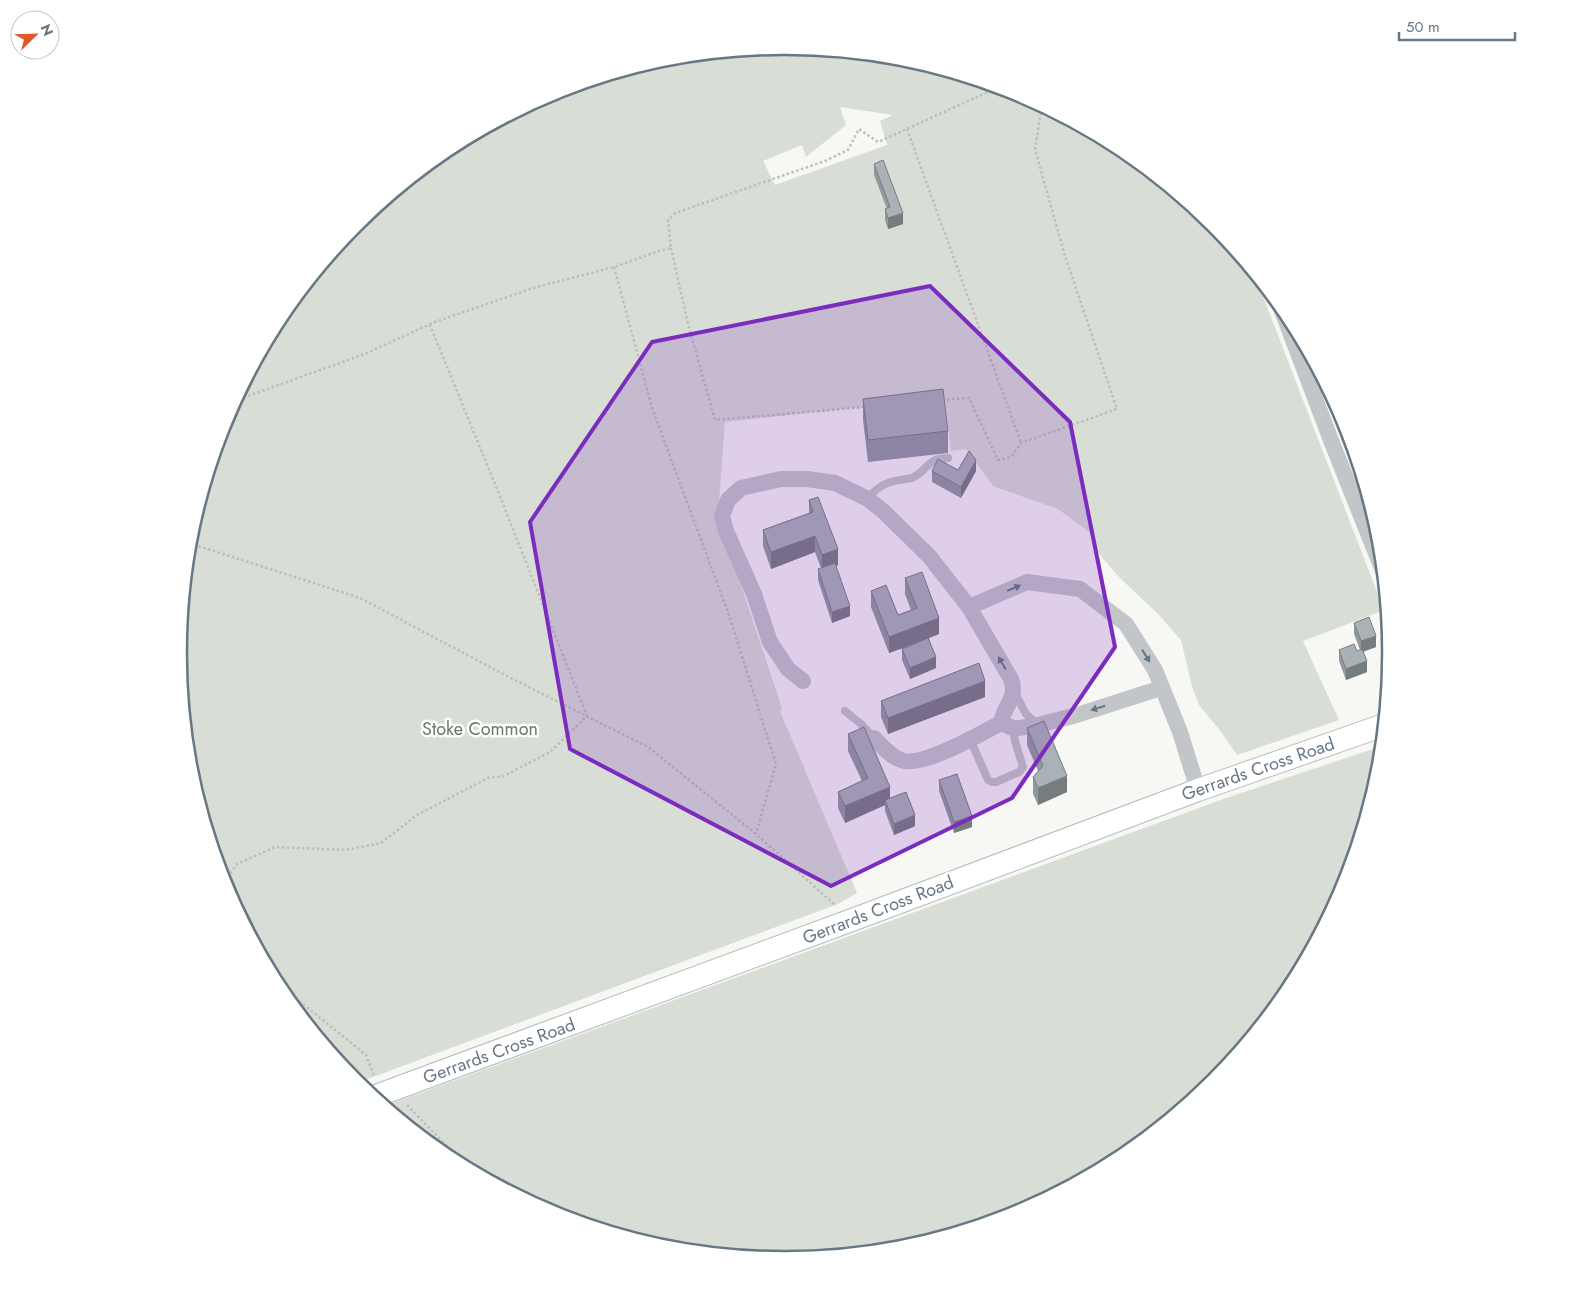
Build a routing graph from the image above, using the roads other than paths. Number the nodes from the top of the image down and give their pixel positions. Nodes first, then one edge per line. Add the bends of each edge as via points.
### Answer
1 (1290, 334) edge
2 (948, 458) dead end
3 (868, 499) junction
4 (1372, 544) edge
5 (969, 607) junction
6 (803, 681) dead end
7 (1161, 688) junction
8 (1014, 691) junction
9 (845, 711) dead end
10 (1007, 725) junction
11 (1039, 725) junction
12 (1377, 727) edge
13 (874, 738) joint
14 (970, 739) junction
15 (1198, 790) junction
16 (382, 1094) edge

1 - 4 street
2 - 3 lane via 937,458 910,478 885,483
3 - 5 street via 929,556
3 - 6 street via 835,483 782,479 741,488 728,500 722,516 770,642 788,668
5 -> 7 street via 1027,582 1080,589 1126,624 1155,670
8 -> 5 street via 1011,679
7 -> 11 street
7 - 15 street via 1180,732
8 - 10 street via 1002,717
8 - 11 lane via 1026,714
9 - 13 lane
10 - 11 street via 1025,728
10 - 14 street
10 - 14 lane via 1023,767 996,782 988,780
12 - 15 main road, Gerrards Cross Road
13 - 14 street via 892,756 908,762 951,749
15 - 16 main road, Gerrards Cross Road

